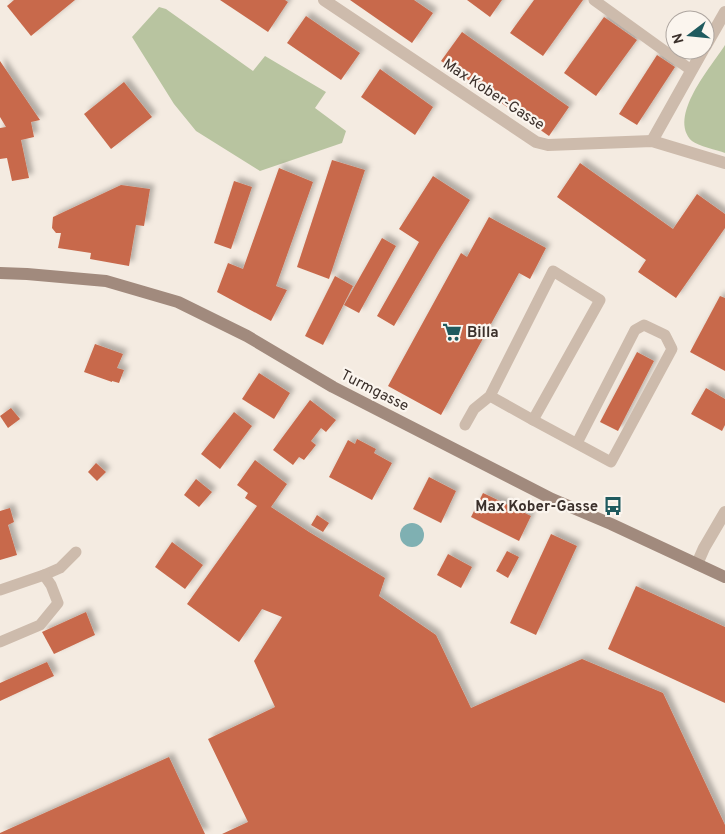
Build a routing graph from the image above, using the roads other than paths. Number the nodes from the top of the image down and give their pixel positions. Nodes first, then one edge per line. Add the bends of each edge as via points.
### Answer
1 (324, 0) edge
2 (594, 0) edge
3 (725, 12) edge
4 (715, 30) edge
5 (697, 60) edge
6 (691, 70) junction
7 (652, 141) junction
8 (725, 163) edge
9 (0, 273) edge
10 (490, 396) junction
11 (533, 420) junction
12 (465, 425) dead end
13 (577, 444) junction
14 (725, 512) edge
15 (76, 552) dead end
16 (698, 564) junction
17 (44, 576) junction
18 (725, 577) edge
19 (0, 590) edge
20 (0, 642) edge

1 - 7 street, Max Kober-Gasse via 536,142 548,145
2 - 6 lane
3 - 4 street
5 - 6 street
6 - 7 street
7 - 8 street, Max Kober-Gasse
9 - 16 main road, Turmgasse via 106,281 178,302 247,336 333,387 552,499
10 - 11 lane
10 - 11 lane via 552,271 600,300
10 - 12 lane via 474,409
11 - 13 lane
13 - 13 lane via 635,330 644,325 665,334 672,350 611,462
14 - 16 street
15 - 17 lane via 60,568
16 - 18 main road, Turmgasse
17 - 19 lane
17 - 20 lane via 58,604 40,625

